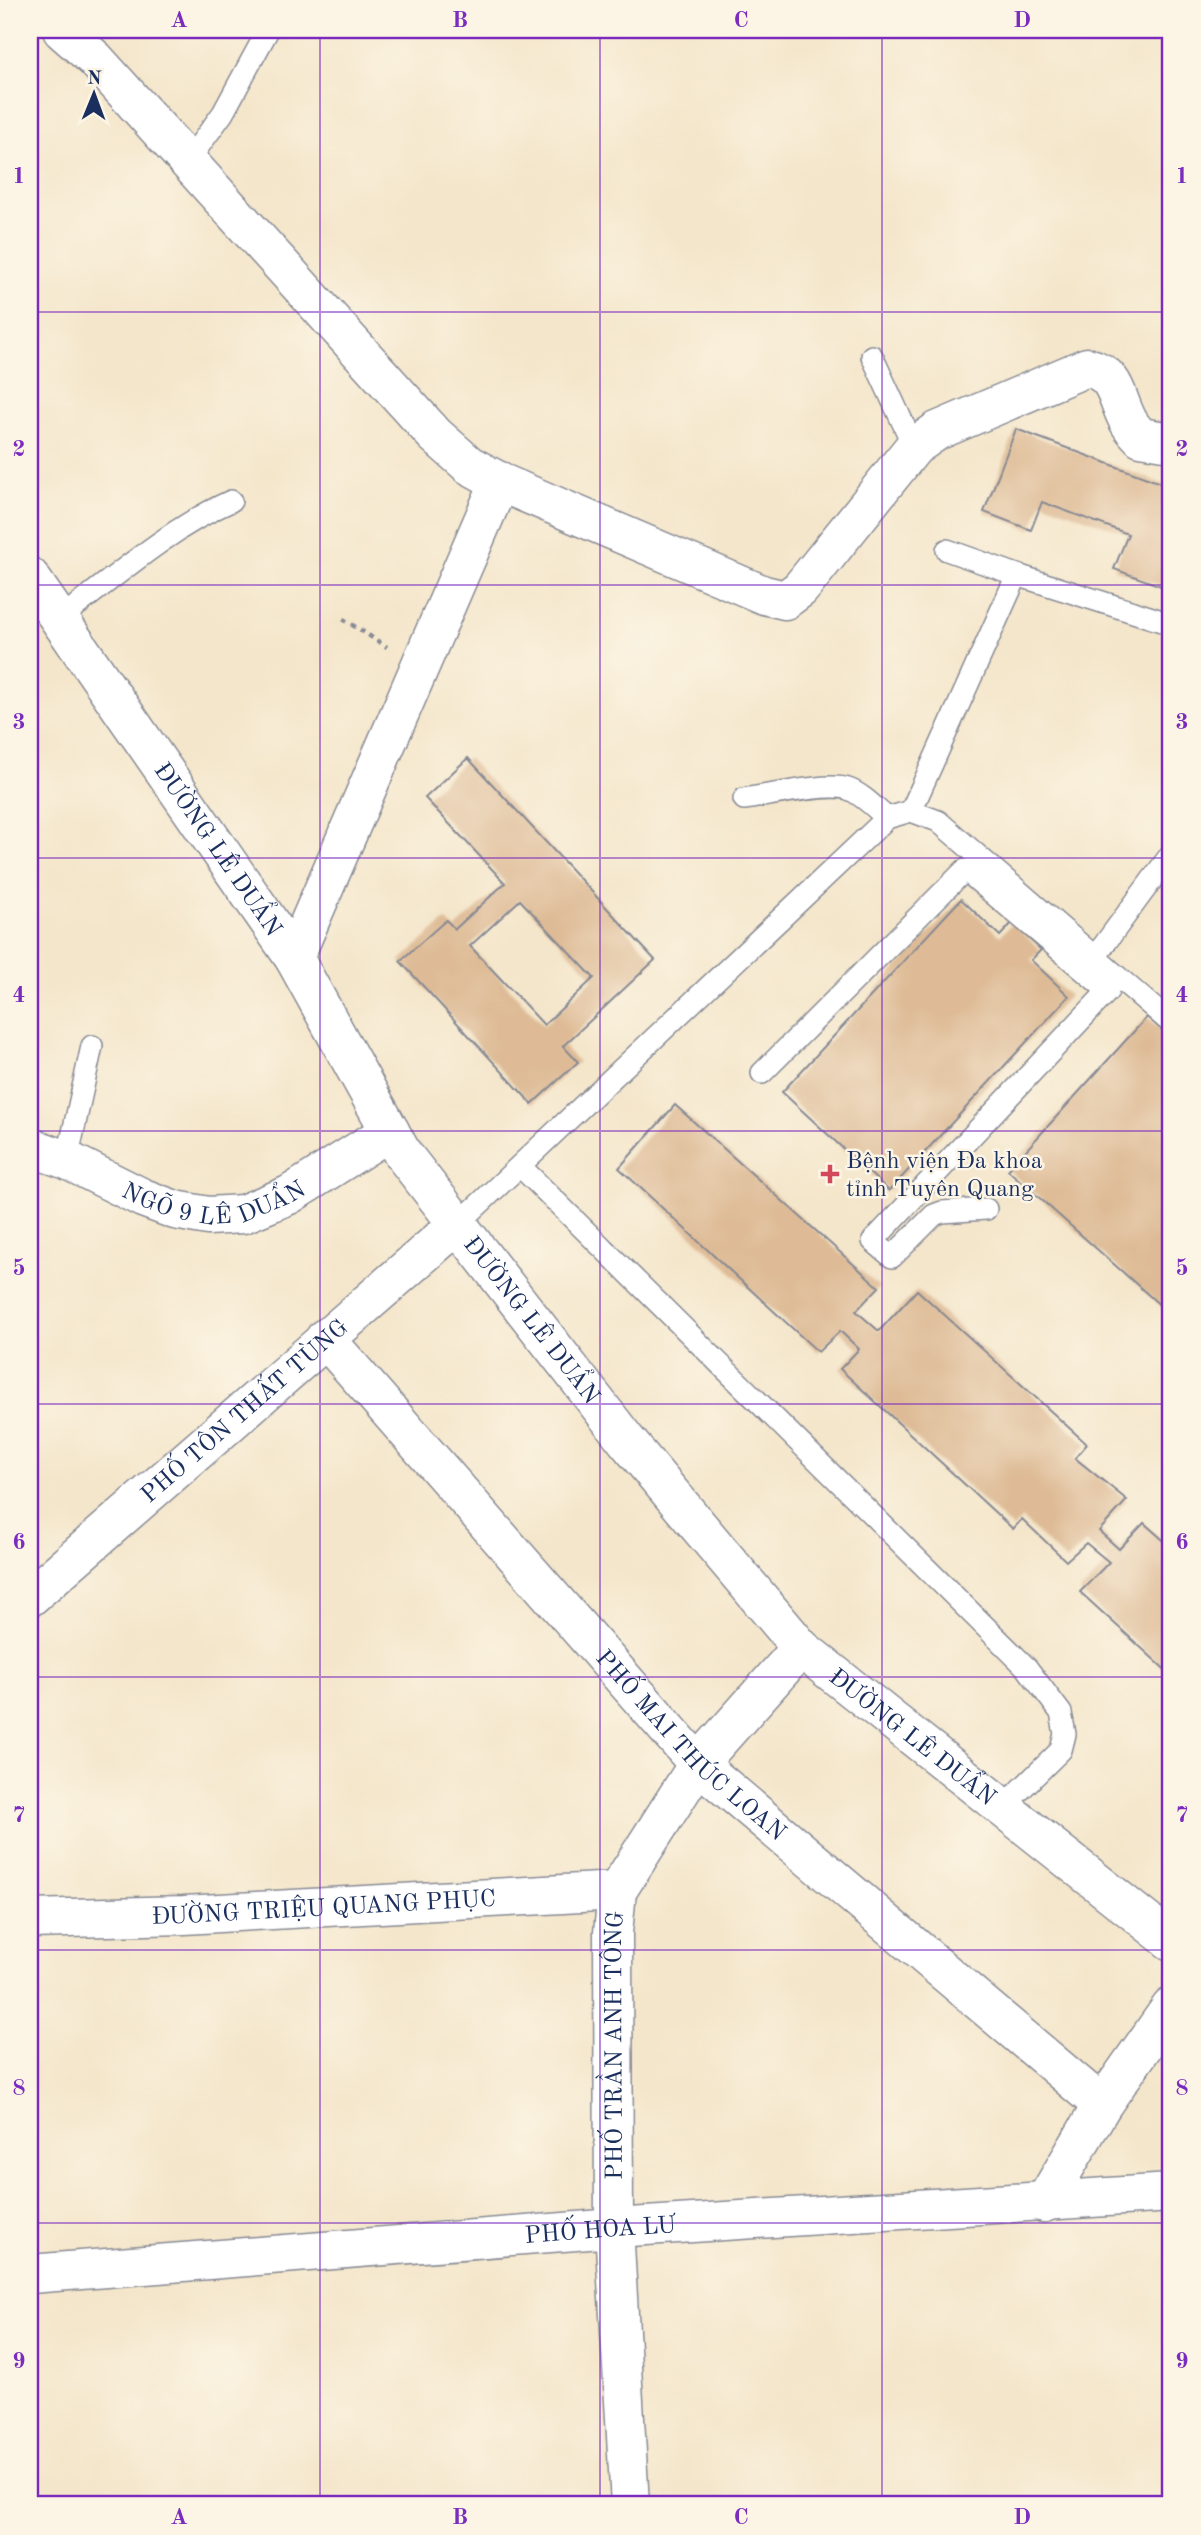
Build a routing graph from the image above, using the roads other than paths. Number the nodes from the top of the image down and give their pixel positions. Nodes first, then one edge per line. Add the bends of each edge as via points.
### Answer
1 (62, 30) edge
2 (268, 30) edge
3 (188, 162) junction
4 (872, 356) dead end
5 (1171, 442) edge
6 (914, 447) junction
7 (500, 481) junction
8 (231, 501) dead end
9 (947, 550) dead end
10 (1017, 575) junction
11 (30, 577) edge
12 (59, 619) junction
13 (1171, 624) edge
14 (744, 799) dead end
15 (911, 811) junction
16 (887, 818) junction
17 (1171, 854) edge
18 (1095, 957) junction
19 (294, 958) junction
20 (1108, 991) junction
21 (1171, 1024) edge
22 (92, 1046) dead end
23 (762, 1073) dead end
24 (390, 1131) junction
25 (30, 1147) edge
26 (67, 1160) junction
27 (520, 1166) junction
28 (986, 1209) dead end
29 (457, 1225) junction
30 (325, 1338) junction
31 (30, 1597) edge
32 (802, 1648) junction
33 (698, 1764) junction
34 (1002, 1808) junction
35 (617, 1891) junction
36 (30, 1919) edge
37 (1171, 1941) edge
38 (1171, 2007) edge
39 (1102, 2105) junction
40 (1171, 2193) edge
41 (1044, 2203) junction
42 (614, 2228) junction
43 (30, 2274) edge
44 (630, 2505) edge

1 - 3 street via 95,59
2 - 3 lane via 223,113
3 - 7 street via 435,435 469,465
4 - 6 lane
5 - 6 street via 1141,437 1129,423 1112,381 1101,370 1087,367 937,431
6 - 7 street via 800,589 785,600
7 - 19 street
8 - 12 lane via 205,512
9 - 10 lane
10 - 13 lane
10 - 15 lane
11 - 12 street, ĐƯỜNG LÊ DUẨN
12 - 19 street, ĐƯỜNG LÊ DUẨN
14 - 16 lane via 832,786 848,789
15 - 16 lane
15 - 18 lane via 938,821
16 - 27 lane
17 - 18 lane
18 - 20 lane
18 - 21 lane
19 - 24 street, ĐƯỜNG LÊ DUẨN
20 - 23 lane via 965,870
20 - 28 lane via 873,1241 892,1257 934,1216
22 - 26 lane
24 - 26 street, NGÕ 9 LÊ DUẨN via 289,1195 243,1214 208,1216 174,1210
24 - 29 street, ĐƯỜNG LÊ DUẨN
25 - 26 street, NGÕ 9 LÊ DUẨN
27 - 29 lane
27 - 34 lane via 1027,1668 1061,1713 1065,1734 1061,1750
29 - 30 street, PHỐ TÔN THẤT TÙNG
29 - 32 street, ĐƯỜNG LÊ DUẨN via 626,1440
30 - 31 street, PHỐ TÔN THẤT TÙNG
30 - 33 street, PHỐ MAI THÚC LOAN
32 - 33 street, PHỐ TRẦN ANH TÔNG
32 - 34 street, ĐƯỜNG LÊ DUẨN
33 - 35 street, PHỐ TRẦN ANH TÔNG
33 - 39 street, PHỐ MAI THÚC LOAN
34 - 37 street, ĐƯỜNG LÊ DUẨN
35 - 36 street, ĐƯỜNG TRIỆU QUANG PHỤC
35 - 42 street, PHỐ TRẦN ANH TÔNG via 613,1933
38 - 39 street
39 - 41 street
40 - 41 street, PHỐ HOA LƯ
41 - 42 street, PHỐ HOA LƯ
42 - 43 street, PHỐ HOA LƯ
42 - 44 street, PHỐ TRẦN ANH TÔNG

